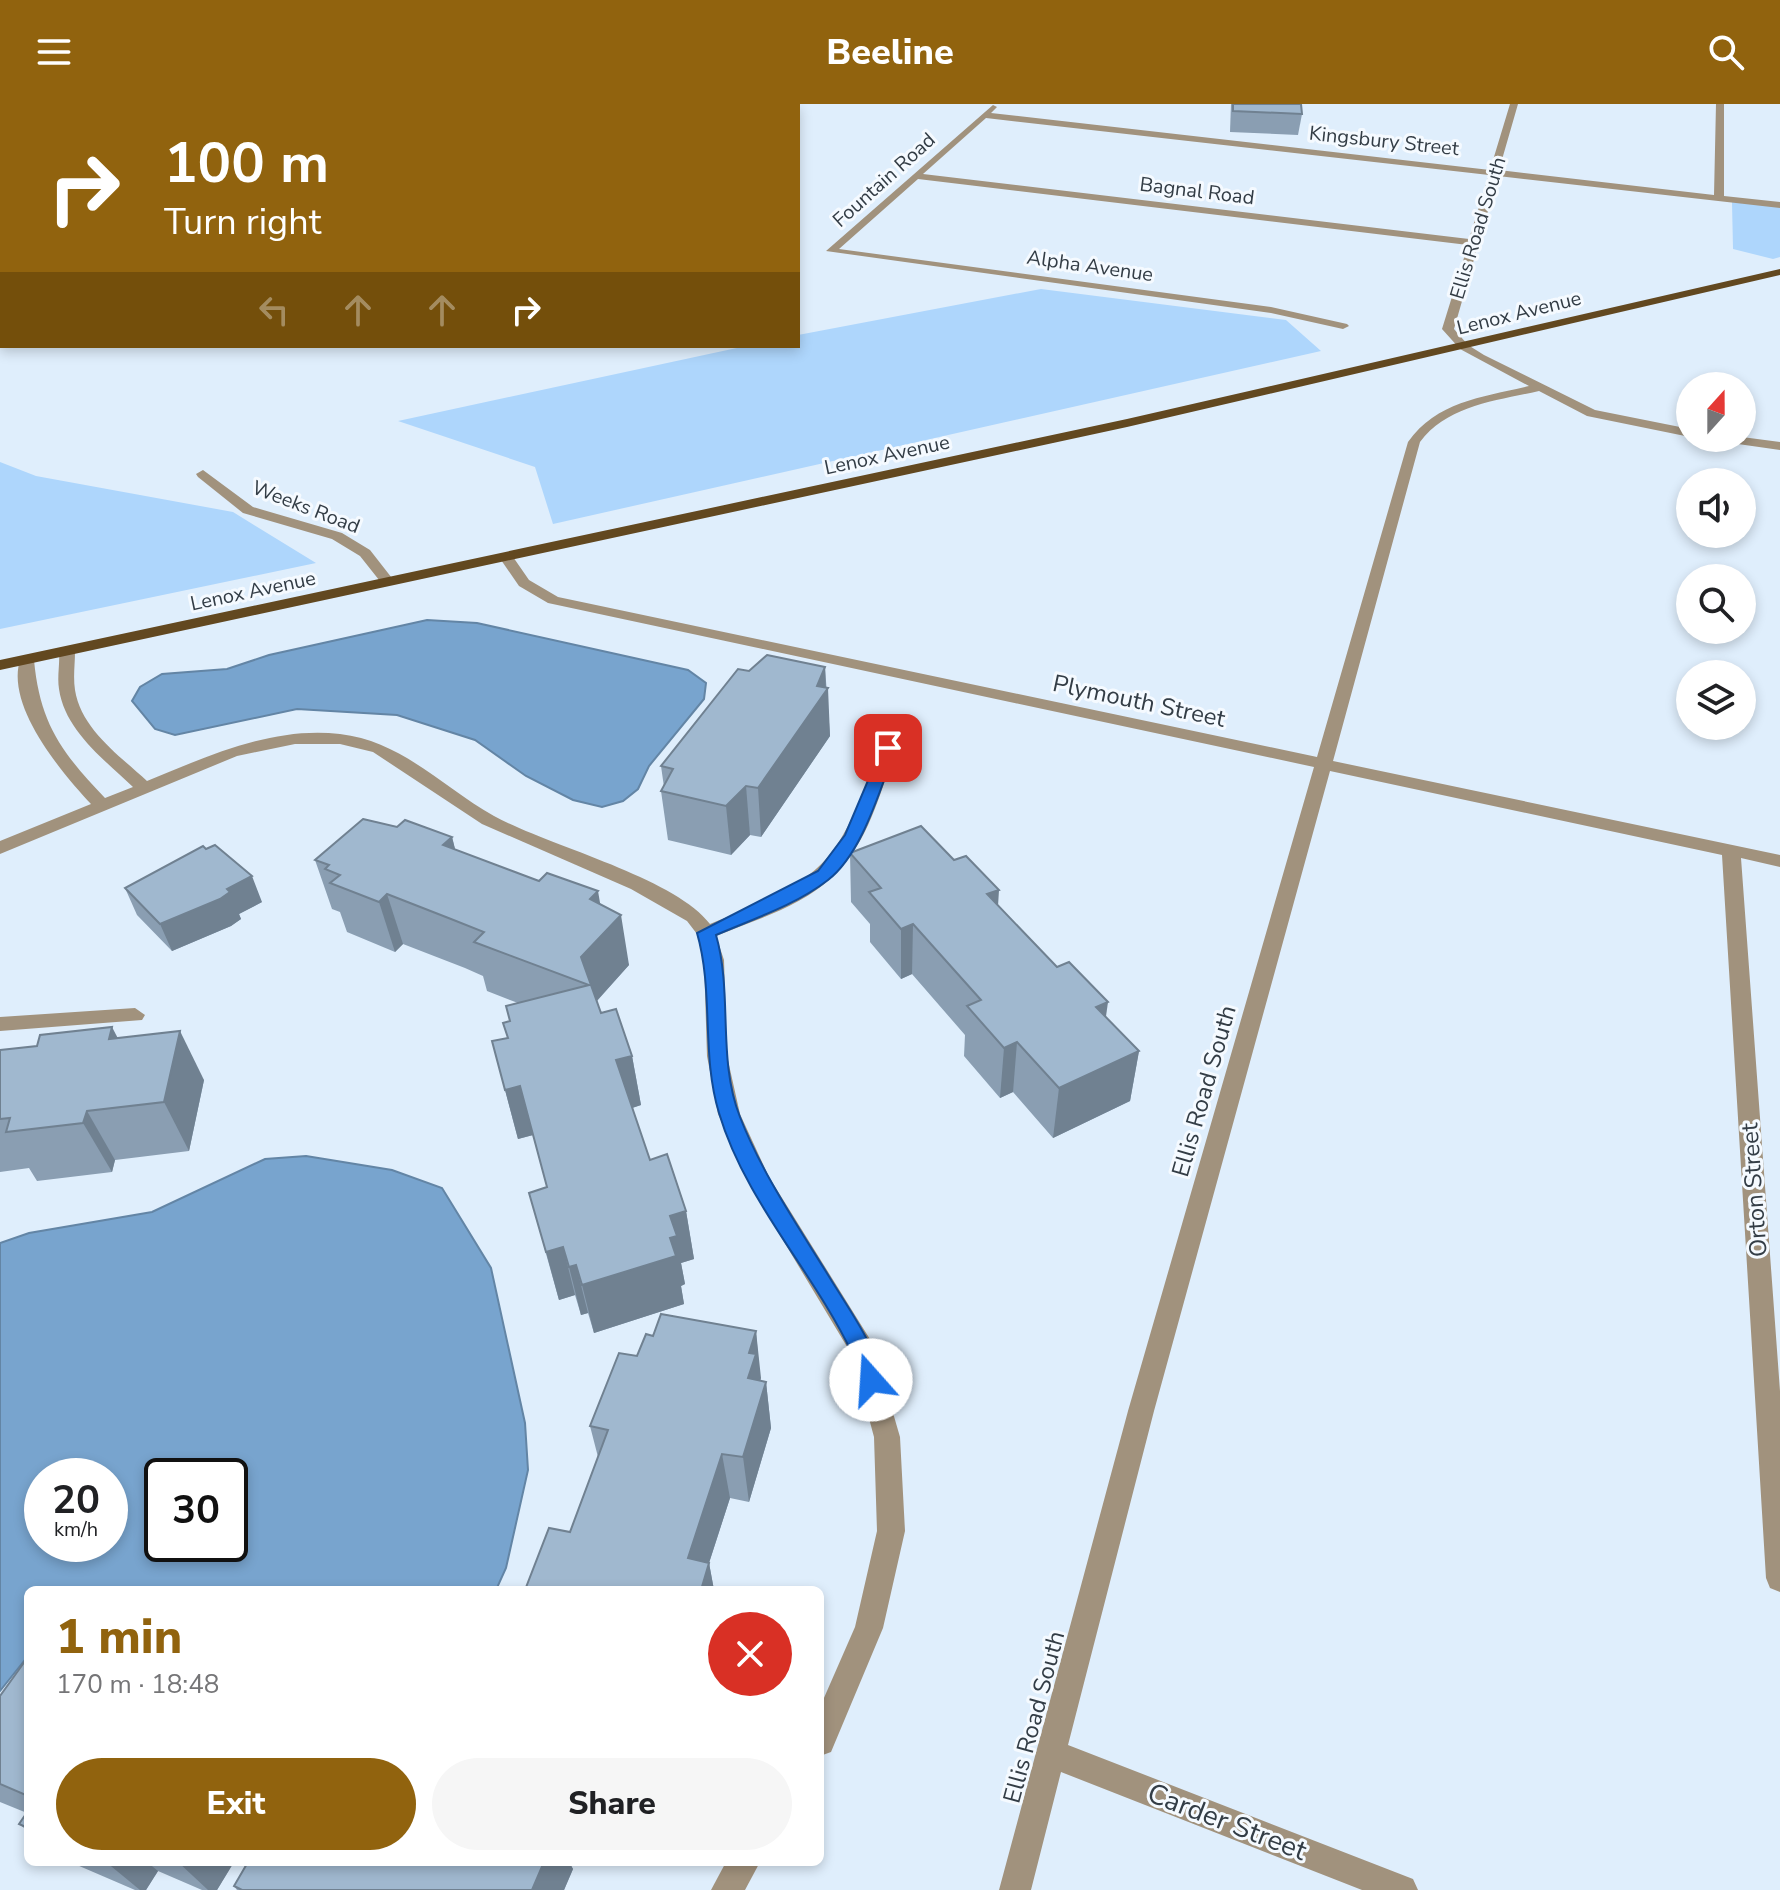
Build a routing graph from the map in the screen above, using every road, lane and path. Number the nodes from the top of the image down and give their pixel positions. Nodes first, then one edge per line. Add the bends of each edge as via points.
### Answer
1 (996, 104) edge
2 (1514, 104) edge
3 (1720, 104) edge
4 (984, 115) junction
5 (1496, 171) junction
6 (917, 176) junction
7 (1719, 198) junction
8 (1780, 205) edge
9 (1472, 242) junction
10 (831, 251) joint
11 (1780, 272) edge
12 (1343, 326) dead end
13 (1464, 347) junction
14 (1537, 388) junction
15 (1676, 430) edge
16 (1756, 443) edge
17 (1780, 446) edge
18 (203, 474) dead end
19 (506, 557) junction
20 (388, 582) junction
21 (67, 652) junction
22 (26, 660) junction
23 (0, 665) edge
24 (888, 748) dead end
25 (1326, 764) junction
26 (145, 788) junction
27 (103, 806) junction
28 (0, 848) edge
29 (1731, 850) junction
30 (1780, 861) edge
31 (706, 933) junction
32 (135, 1015) dead end
33 (0, 1024) edge
34 (1780, 1578) edge
35 (824, 1732) edge
36 (1051, 1753) junction
37 (742, 1866) edge
38 (727, 1890) edge
39 (1015, 1890) edge
40 (1402, 1890) edge

1 - 4 street, Fountain Road
2 - 5 street, Ellis Road South
3 - 7 street
4 - 5 street, Kingsbury Street
4 - 6 street, Fountain Road
5 - 7 street, Kingsbury Street
5 - 9 street, Ellis Road South
6 - 9 street, Bagnal Road
6 - 10 street, Fountain Road
7 - 8 street, Kingsbury Street
9 - 13 street, Ellis Road South via 1448,329
10 - 12 street, Alpha Avenue via 1271,310
11 - 13 main road, Lenox Avenue
13 - 14 street
13 - 19 main road, Lenox Avenue
14 - 15 street via 1591,413
14 - 25 street, Ellis Road South via 1446,412 1421,429
16 - 17 street
18 - 20 street, Weeks Road via 248,510 347,541 365,553
19 - 20 main road, Lenox Avenue
19 - 25 street, Plymouth Street via 524,583 553,600
20 - 21 main road, Lenox Avenue
21 - 22 main road, Lenox Avenue
21 - 26 street via 67,690 75,713 98,744
22 - 23 main road, Lenox Avenue
22 - 27 street via 27,695 35,717 62,762
24 - 31 street via 853,837 824,875
25 - 29 street, Plymouth Street
25 - 36 street, Ellis Road South via 1150,1381
26 - 27 street
26 - 31 street via 255,745 340,739 379,748 488,820 638,885 694,917
27 - 28 street
29 - 30 street, Plymouth Street
29 - 34 street, Orton Street
31 - 35 street via 714,960 717,1056 729,1114 759,1181 864,1352 887,1437 891,1531 869,1628
32 - 33 street
36 - 39 street, Ellis Road South
36 - 40 street, Carder Street
37 - 38 street

